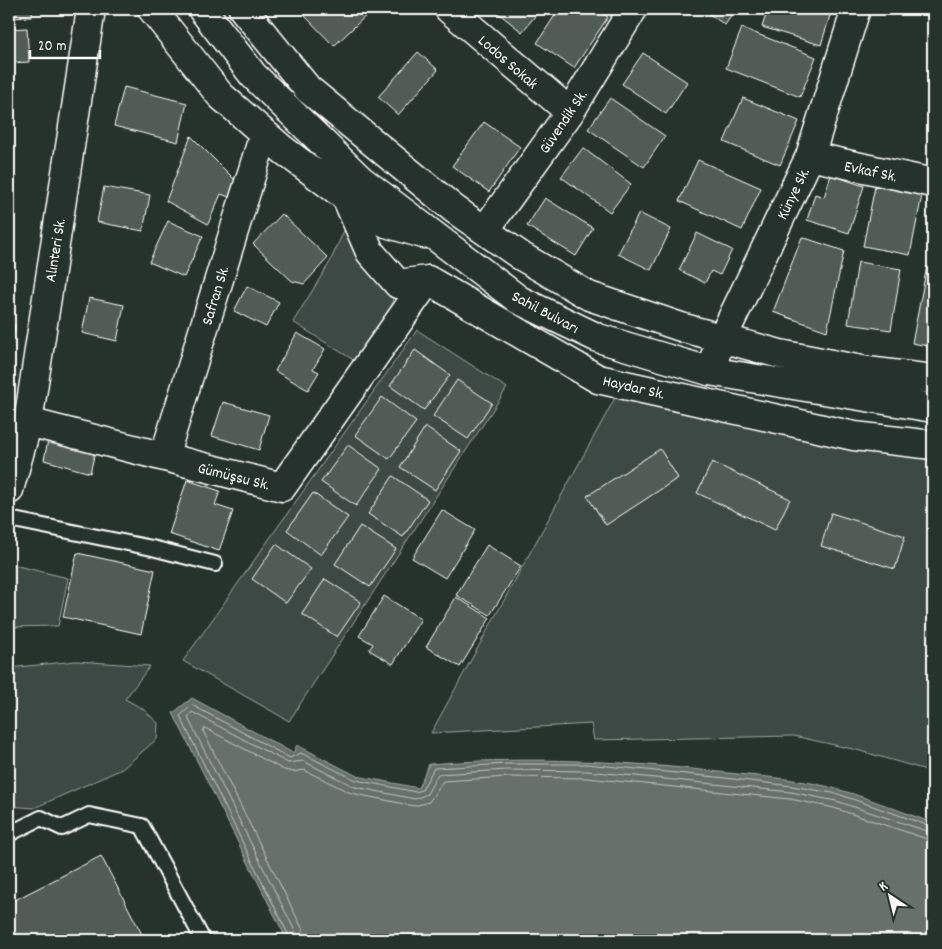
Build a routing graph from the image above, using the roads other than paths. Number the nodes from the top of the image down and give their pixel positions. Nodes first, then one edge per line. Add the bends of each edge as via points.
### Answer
1 (92, 9) edge
2 (152, 9) edge
3 (202, 9) edge
4 (243, 9) edge
5 (264, 9) edge
6 (449, 9) edge
7 (633, 9) edge
8 (856, 9) edge
9 (570, 112) junction
10 (264, 134) junction
11 (810, 156) junction
12 (406, 169) junction
13 (933, 184) edge
14 (346, 197) junction
15 (484, 230) junction
16 (444, 241) junction
17 (428, 280) junction
18 (722, 339) junction
19 (709, 371) junction
20 (933, 379) edge
21 (933, 408) edge
22 (28, 422) junction
23 (933, 446) edge
24 (164, 457) junction
25 (9, 490) edge
26 (9, 519) edge
27 (215, 564) dead end
28 (9, 834) edge
29 (203, 940) edge

1 - 22 main road, Alınteri Sk.
2 - 10 main road via 220,96
3 - 16 main road, Sahil Bulvarı via 253,75 362,180
4 - 12 main road, Sahil Bulvarı via 308,89
5 - 12 main road via 316,74
6 - 9 main road, Lodos Sokak
7 - 9 main road, Güvendik Sk.
8 - 11 main road, Künye Sk.
9 - 15 main road, Güvendik Sk.
10 - 14 main road
10 - 24 main road, Safran Sk.
11 - 13 main road, Evkaf Sk.
11 - 18 main road, Künye Sk.
12 - 15 main road, Sahil Bulvarı
14 - 16 main road via 386,223
14 - 17 main road via 370,252 398,284
15 - 18 main road, Sahil Bulvarı via 589,296
16 - 19 main road, Sahil Bulvarı via 519,300 598,338
17 - 23 main road, Haydar Sk. via 598,379 854,436
17 - 24 main road, Gümüşsu Sk. via 282,487
18 - 19 main road, Künye Sk.
18 - 20 main road, Sahil Bulvarı via 867,371
19 - 21 main road, Sahil Bulvarı
22 - 24 main road, Gümüşsu Sk.
22 - 25 main road, Alınteri Sk.
26 - 27 lane
28 - 29 lane via 41,818 62,828 90,815 142,826

